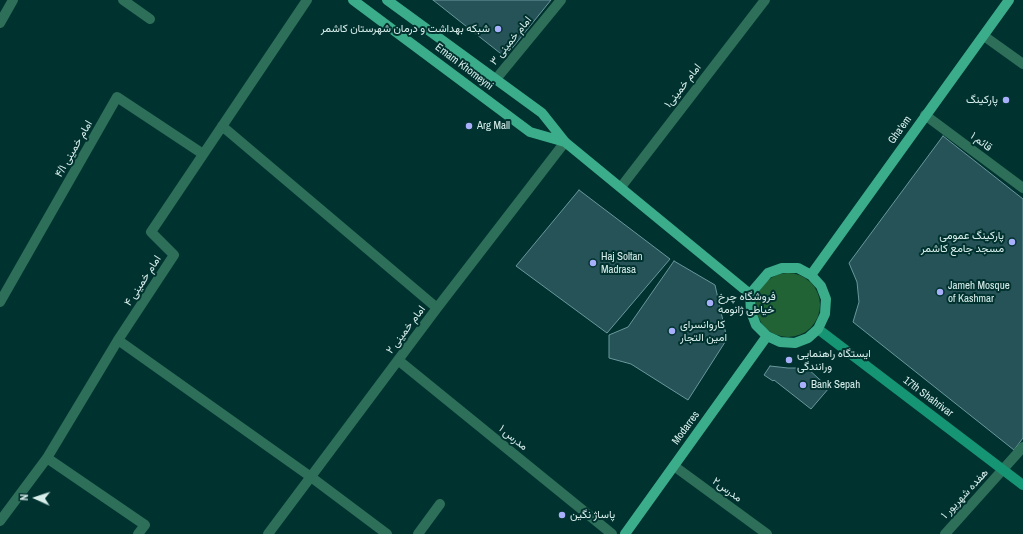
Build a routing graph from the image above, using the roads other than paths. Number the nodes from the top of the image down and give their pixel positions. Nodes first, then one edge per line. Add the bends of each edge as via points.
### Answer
1 (13, 0) edge
2 (123, 0) edge
3 (307, 0) edge
4 (353, 0) edge
5 (387, 0) edge
6 (561, 0) edge
7 (765, 0) edge
8 (1009, 0) edge
9 (150, 19) dead end
10 (0, 23) edge
11 (984, 36) junction
12 (1023, 64) edge
13 (496, 79) junction
14 (925, 115) junction
15 (222, 126) junction
16 (565, 142) junction
17 (203, 154) junction
18 (621, 187) junction
19 (1023, 188) edge
20 (811, 275) junction
21 (750, 294) junction
22 (0, 302) edge
23 (437, 308) junction
24 (818, 328) junction
25 (766, 336) junction
26 (118, 340) junction
27 (398, 360) junction
28 (1023, 447) edge
29 (47, 458) junction
30 (674, 466) junction
31 (1003, 470) junction
32 (311, 477) junction
33 (1023, 485) edge
34 (440, 504) dead end
35 (0, 521) edge
36 (138, 534) edge
37 (268, 534) edge
38 (387, 534) edge
39 (418, 534) edge
40 (612, 534) edge
41 (625, 534) edge
42 (767, 534) edge
43 (945, 534) edge

1 - 10 street
2 - 9 street
3 - 15 street, امام خمینی ۴
4 - 16 main road, Emam Khomeyni via 530,132
5 - 13 main road, Emam Khomeyni
6 - 13 street, امام خمینی ۳
7 - 18 street, امام خمینی۱
8 - 11 main road, Gha'em
11 - 12 street
11 - 14 main road, Gha'em
13 - 16 main road, Emam Khomeyni via 542,113
14 - 19 street, قائم ۱
14 - 20 main road, Gha'em
15 - 17 street, امام خمینی ۴
15 - 23 street
16 - 18 main road, Emam Khomeyni
16 - 23 street, امام خمینی ۲
17 - 22 street, امام خمینی ۴/۱ via 117,97
17 - 26 street, امام خمینی ۴ via 151,232 174,255
18 - 21 main road, Emam Khomeyni
20 - 21 main road via 798,268 782,268 768,273
20 - 24 main road via 821,286 826,299 825,314
21 - 25 main road via 751,312 756,325
23 - 27 street, امام خمینی ۲
24 - 25 main road via 808,338 795,343 780,342
24 - 31 main road, 17th Shahrivar
25 - 30 main road, Modarres
26 - 29 street, امام خمینی ۴
26 - 32 street
27 - 32 street, امام خمینی ۲
27 - 40 street, مدرس ۱
28 - 31 street, هفده شهریور ۱
29 - 35 street, امام خمینی ۴
29 - 36 street via 144,525
30 - 41 main road, Modarres
30 - 42 street, مدرس۲
31 - 33 main road, 17th Shahrivar
31 - 43 street, هفده شهریور ۱
32 - 37 street, امام خمینی ۲
32 - 38 street
34 - 39 street

